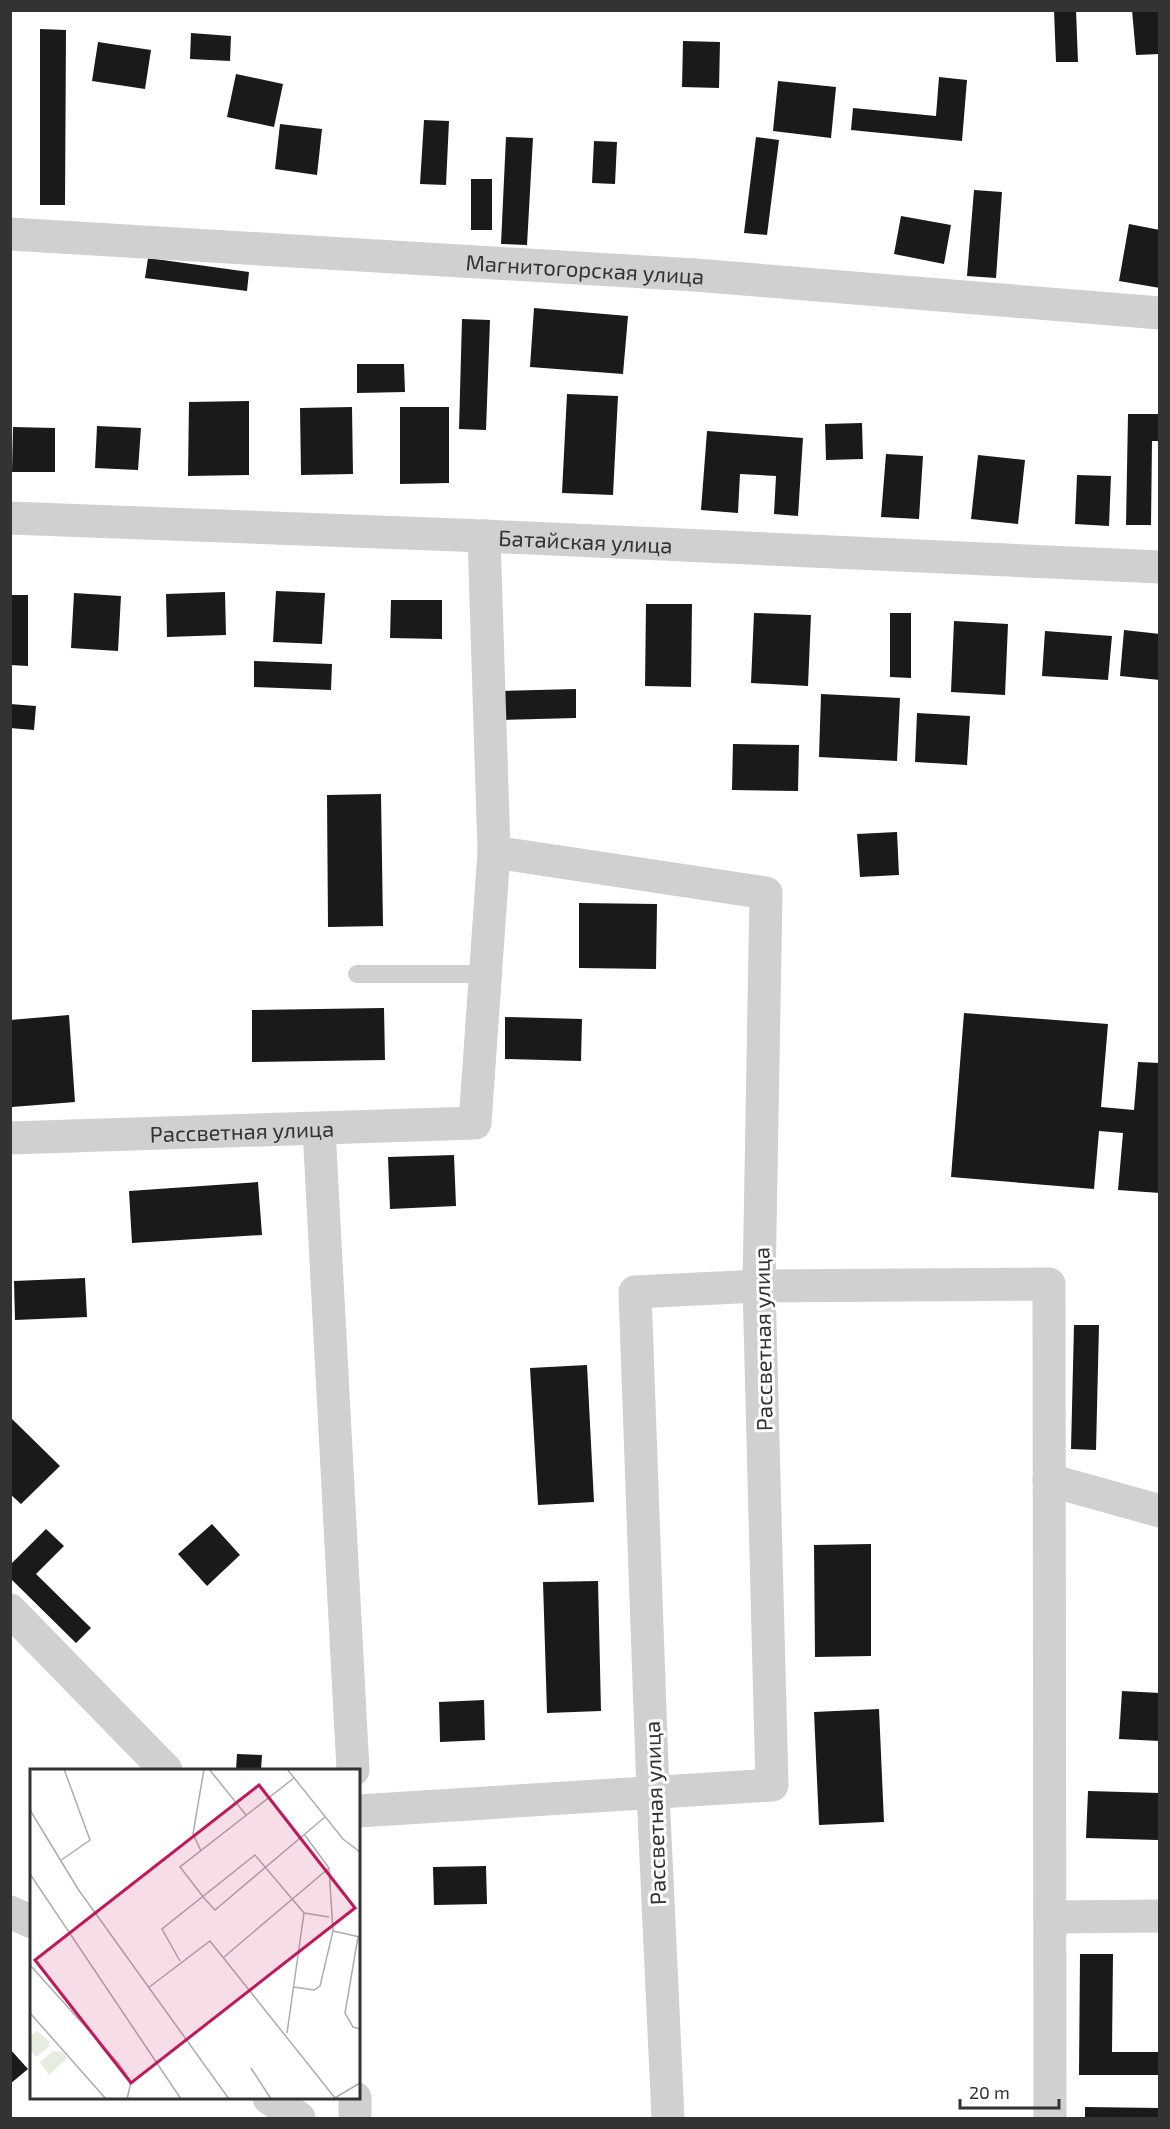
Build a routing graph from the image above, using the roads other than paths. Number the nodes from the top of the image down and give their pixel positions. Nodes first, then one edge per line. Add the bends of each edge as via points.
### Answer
1 (10, 234) edge
2 (1160, 313) edge
3 (10, 518) edge
4 (484, 536) junction
5 (1160, 567) edge
6 (494, 852) junction
7 (357, 974) dead end
8 (485, 974) junction
9 (319, 1129) junction
10 (10, 1138) edge
11 (759, 1286) junction
12 (1049, 1480) junction
13 (1160, 1511) edge
14 (10, 1610) edge
15 (165, 1769) edge
16 (353, 1769) edge
17 (653, 1793) junction
18 (360, 1811) edge
19 (10, 1912) edge
20 (1160, 1916) edge
21 (1050, 1917) junction
22 (30, 1921) edge
23 (272, 2099) edge
24 (356, 2099) edge
25 (298, 2118) edge
26 (356, 2118) edge
27 (668, 2118) edge
28 (1050, 2118) edge

1 - 2 street, Магнитогорская улица via 695,275
3 - 4 street, Батайская улица
4 - 5 street, Батайская улица
4 - 6 street
6 - 8 street
6 - 11 street, Рассветная улица via 766,893
7 - 8 lane
8 - 9 street, Рассветная улица via 475,1123
9 - 10 street, Рассветная улица
9 - 16 street
11 - 12 street via 1049,1284
11 - 17 street, Рассветная улица via 772,1785
11 - 17 street, Рассветная улица via 635,1292
12 - 13 street
12 - 21 street
14 - 15 street
17 - 18 street
17 - 27 street, Рассветная улица
19 - 22 street
20 - 21 street
21 - 28 street
23 - 25 street
24 - 26 street

